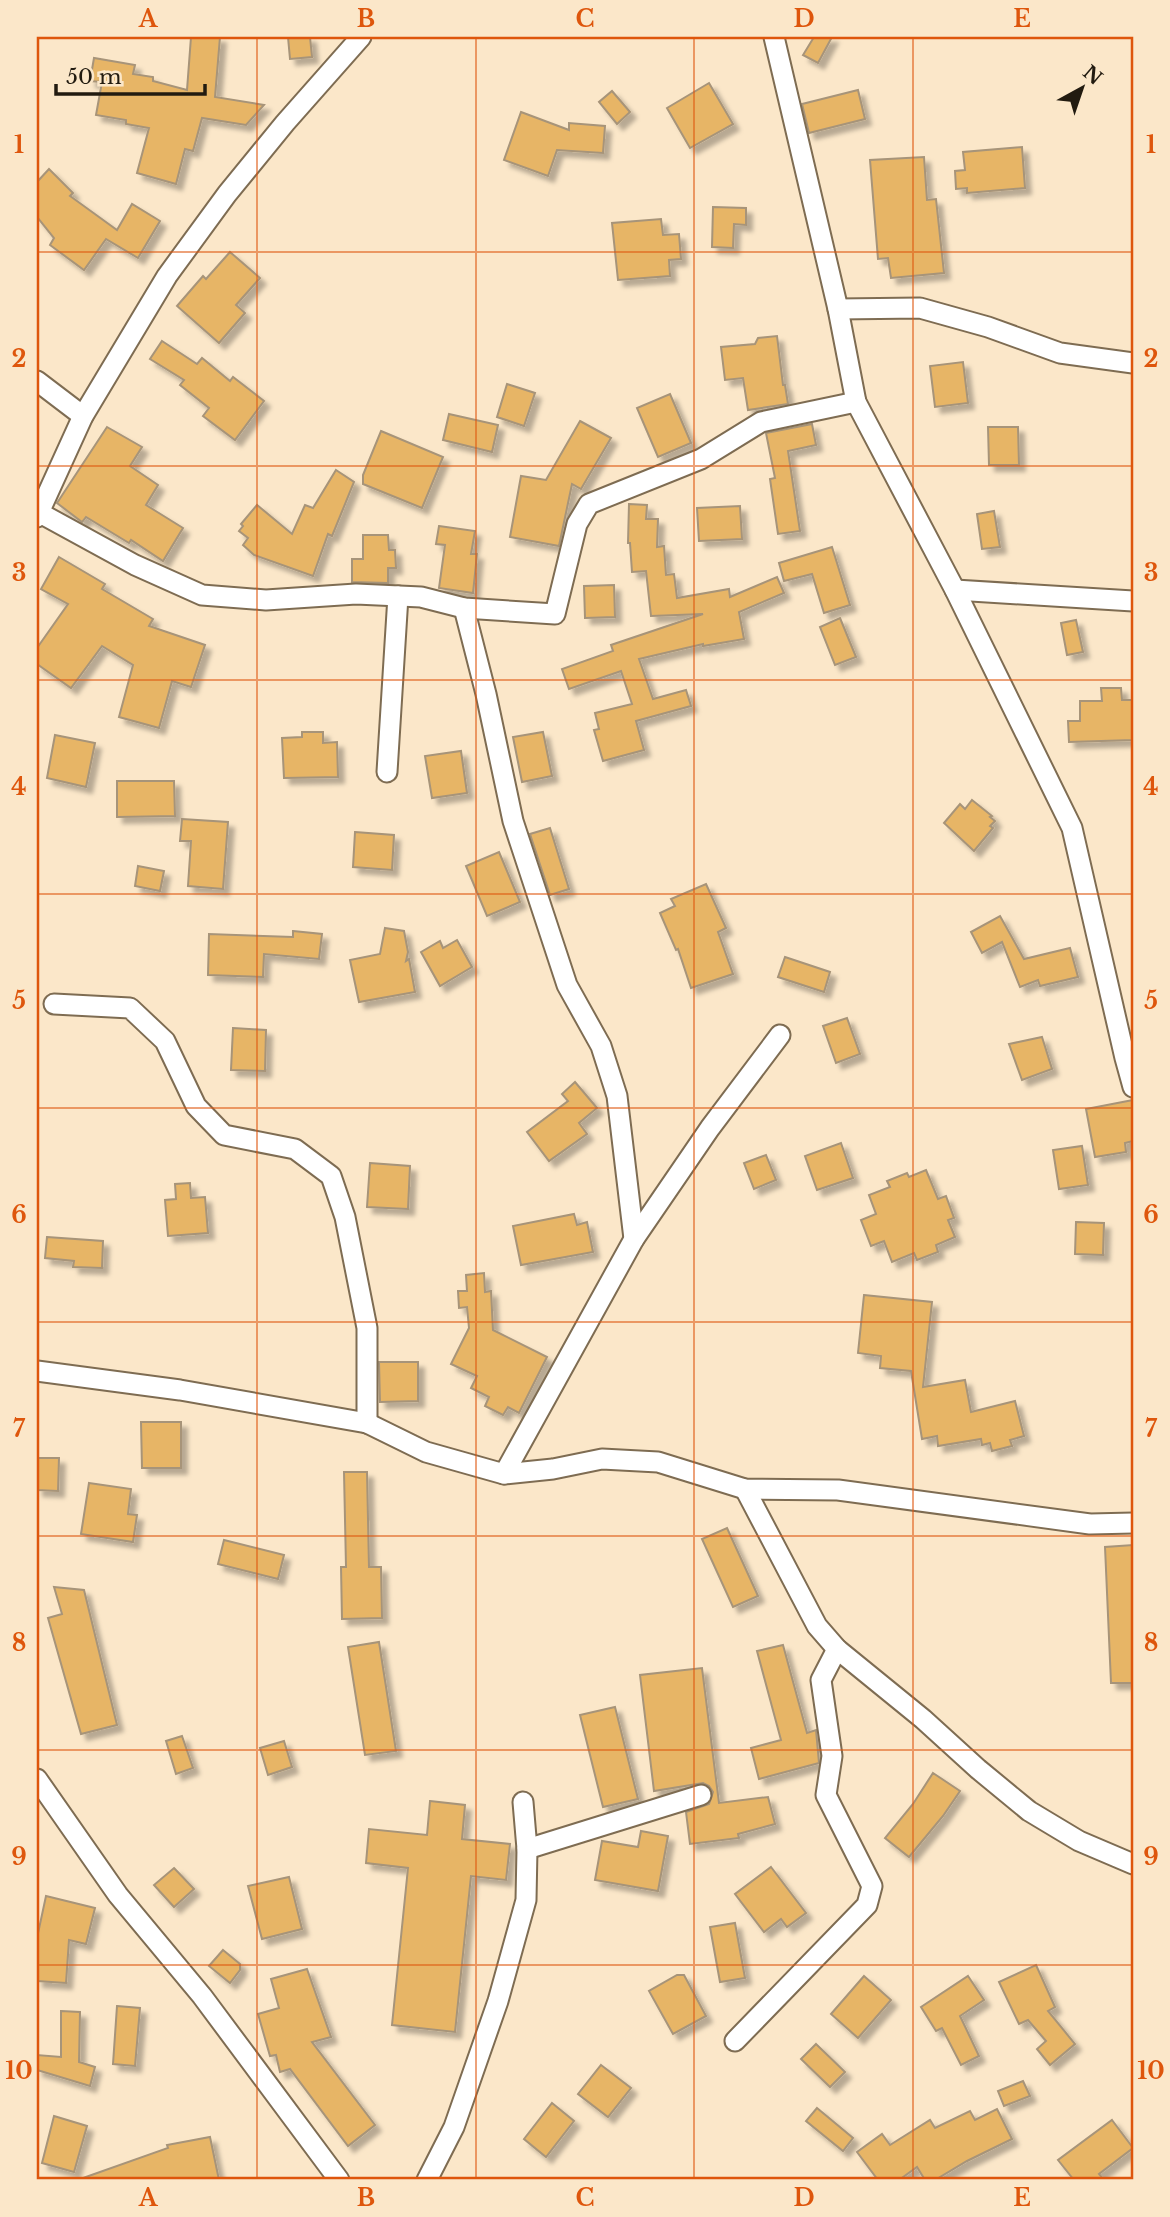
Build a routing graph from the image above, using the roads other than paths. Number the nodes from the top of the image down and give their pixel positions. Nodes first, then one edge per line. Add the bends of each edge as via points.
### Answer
1 (361, 37) edge
2 (774, 37) edge
3 (838, 309) junction
4 (1133, 363) edge
5 (37, 382) edge
6 (856, 402) junction
7 (83, 416) junction
8 (37, 515) edge
9 (954, 590) junction
10 (398, 596) junction
11 (1133, 601) edge
12 (464, 608) junction
13 (387, 772) dead end
14 (54, 1004) dead end
15 (780, 1035) dead end
16 (1133, 1087) edge
17 (634, 1239) junction
18 (37, 1371) edge
19 (367, 1423) junction
20 (504, 1474) junction
21 (745, 1489) junction
22 (1133, 1523) edge
23 (837, 1649) junction
24 (37, 1779) edge
25 (701, 1795) dead end
26 (523, 1802) dead end
27 (527, 1850) junction
28 (1133, 1864) edge
29 (735, 2041) dead end
30 (339, 2180) edge
31 (427, 2180) edge

1 - 7 street via 227,194 167,276
2 - 3 street
3 - 4 street via 920,308 1060,353
3 - 6 street
5 - 7 street
6 - 9 street
6 - 12 street via 761,422 701,459 589,504 577,524 555,614
7 - 8 street
8 - 10 street via 202,595 266,600
9 - 11 street
9 - 16 street via 1072,828
10 - 12 street
10 - 13 street
12 - 17 street via 513,821 567,985 601,1046 617,1096
14 - 19 street via 130,1008 165,1041 196,1106 224,1135 295,1149 331,1176 345,1217 367,1328
15 - 17 street
17 - 20 street
18 - 19 street
19 - 20 street via 426,1452
20 - 21 street via 602,1459 658,1461
21 - 22 street via 838,1490 1090,1524
21 - 23 street via 817,1626
23 - 28 street via 1029,1811 1079,1841
23 - 29 street via 821,1680 832,1756 826,1795 872,1886 867,1905
24 - 30 street via 118,1895 202,1996
25 - 27 street
26 - 27 street
27 - 31 street via 526,1899 498,2001 454,2127

